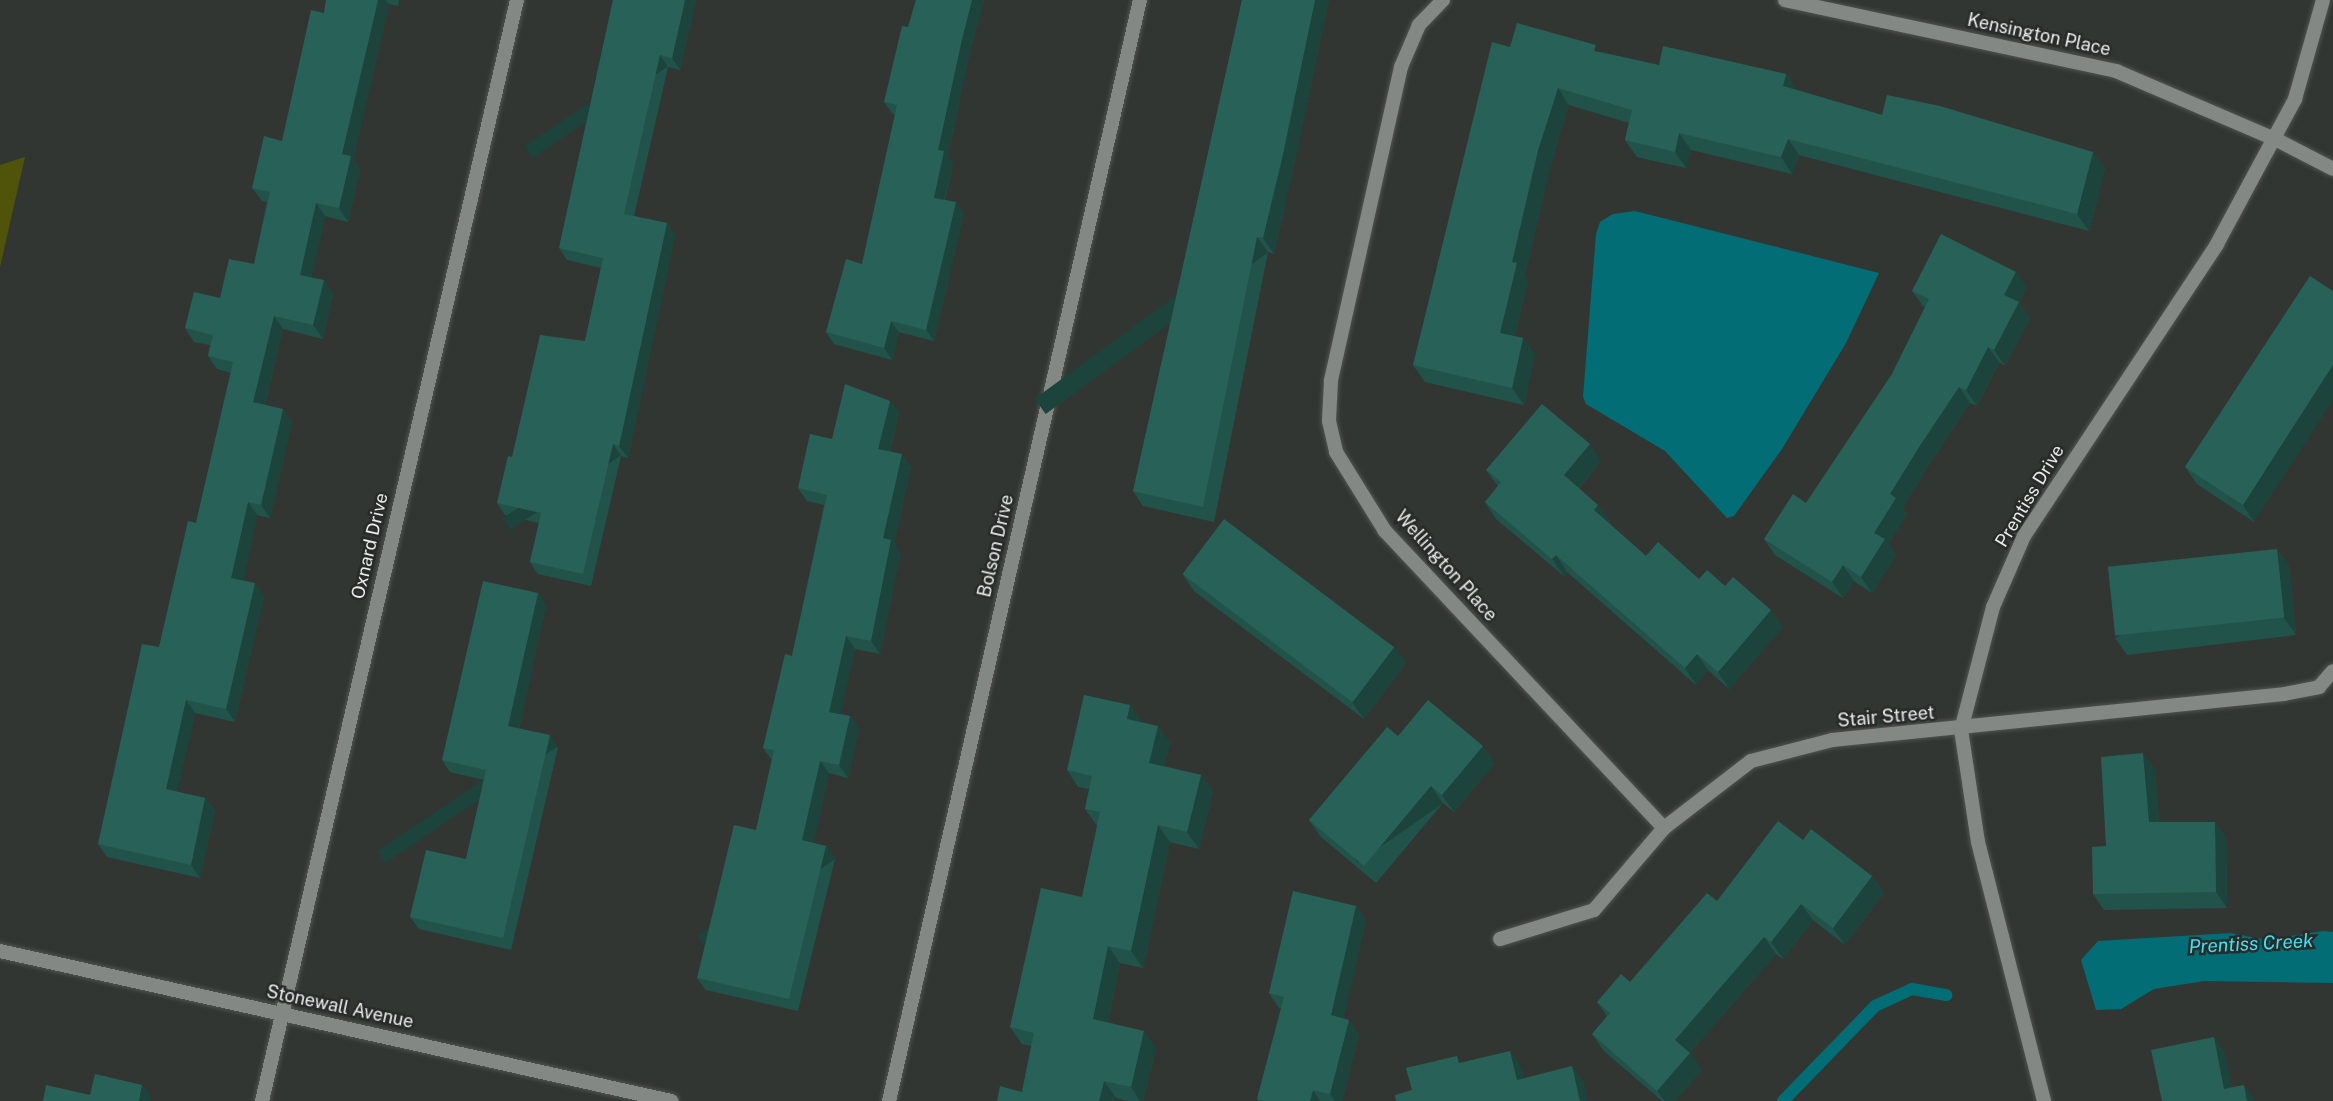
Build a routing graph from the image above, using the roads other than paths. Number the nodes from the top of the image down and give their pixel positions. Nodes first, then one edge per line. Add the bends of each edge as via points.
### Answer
1 (517, 0) edge
2 (1140, 0) edge
3 (1443, 0) edge
4 (1784, 0) edge
5 (2323, 0) edge
6 (2275, 139) junction
7 (2333, 169) edge
8 (2333, 671) edge
9 (1961, 730) junction
10 (1664, 828) junction
11 (1500, 939) dead end
12 (0, 951) edge
13 (281, 1014) junction
14 (262, 1101) edge
15 (671, 1101) edge
16 (889, 1101) edge
17 (2044, 1101) edge

1 - 13 street, Oxnard Drive
2 - 16 street, Bolson Drive
3 - 10 street, Wellington Place via 1419,25 1401,67 1331,382 1329,421 1336,452 1385,531
4 - 6 street, Kensington Place via 2116,71
5 - 6 street, Prentiss Drive via 2295,99
6 - 7 street, Kensington Place
6 - 9 street, Prentiss Drive via 2217,244 2024,537 1993,607
8 - 9 street, Stair Street via 2319,687 2284,694
9 - 10 street, Stair Street via 1832,740 1751,761
9 - 17 street, Prentiss Drive via 1989,890
10 - 11 street, Stair Street via 1594,909
12 - 13 street, Stonewall Avenue
13 - 14 street, Oxnard Drive
13 - 15 street, Stonewall Avenue

